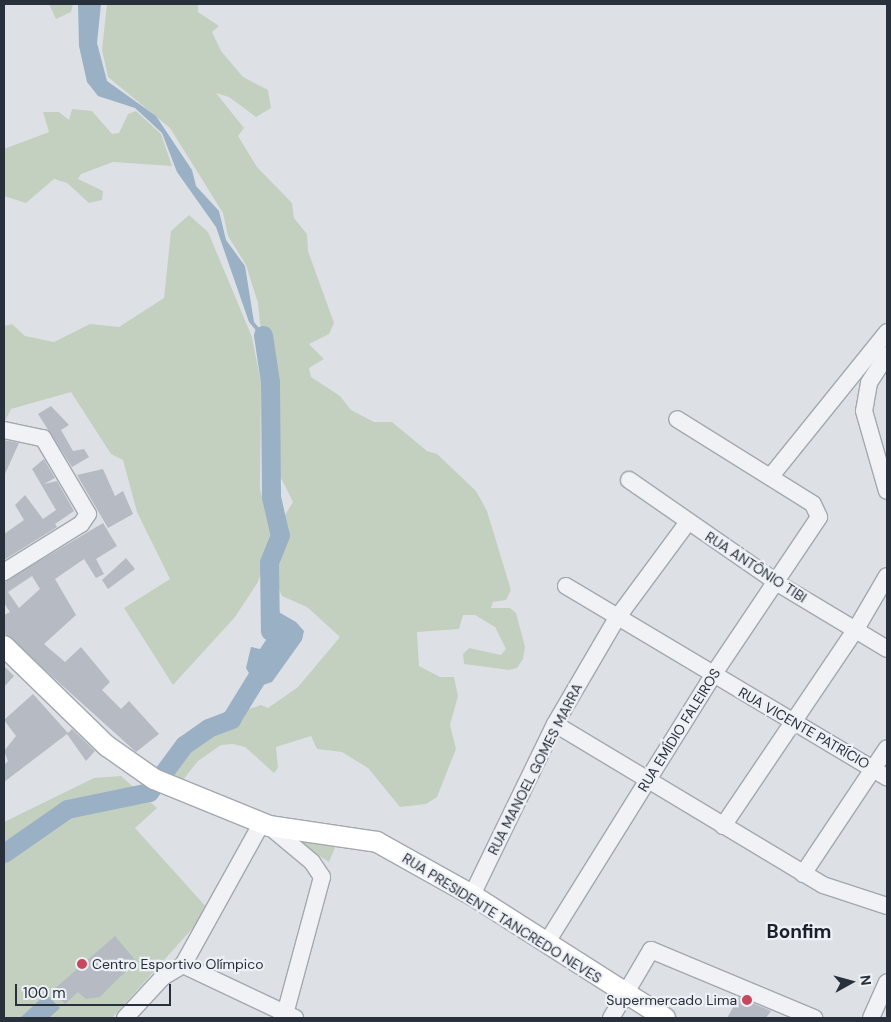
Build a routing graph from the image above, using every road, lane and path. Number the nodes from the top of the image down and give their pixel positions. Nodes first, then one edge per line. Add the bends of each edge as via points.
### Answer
1 (887, 332) edge
2 (887, 355) edge
3 (677, 419) dead end
4 (4, 430) edge
5 (772, 476) junction
6 (629, 480) dead end
7 (887, 491) edge
8 (688, 522) junction
9 (4, 572) edge
10 (887, 577) edge
11 (779, 584) junction
12 (566, 586) dead end
13 (617, 618) junction
14 (856, 630) junction
15 (4, 646) edge
16 (887, 649) edge
17 (713, 675) junction
18 (793, 722) junction
19 (555, 724) junction
20 (887, 748) edge
21 (881, 773) edge
22 (648, 779) junction
23 (265, 825) junction
24 (722, 826) junction
25 (803, 874) junction
26 (472, 895) junction
27 (887, 906) edge
28 (547, 942) junction
29 (183, 965) junction
30 (887, 982) edge
31 (624, 994) junction
32 (288, 1017) edge
33 (125, 1018) edge
34 (611, 1018) edge
35 (665, 1018) edge
36 (814, 1018) edge
37 (872, 1018) edge

1 - 5 street
2 - 7 street via 869,383 864,404
3 - 5 street
4 - 9 street via 43,438 88,514 81,524
5 - 11 street, RUA EMÍDIO FALEIROS via 817,507 818,522
6 - 8 street, RUA ANTÔNIO TIBI
8 - 11 street, RUA ANTÔNIO TIBI
8 - 13 street, RUA MANOEL GOMES MARRA
10 - 14 street
11 - 14 street, RUA ANTÔNIO TIBI
11 - 17 street, RUA EMÍDIO FALEIROS
12 - 13 street, RUA VICENTE PATRÍCIO
13 - 17 street, RUA VICENTE PATRÍCIO
13 - 19 street, RUA MANOEL GOMES MARRA
14 - 16 street, RUA ANTÔNIO TIBI
14 - 18 street
15 - 23 main road, RUA PRESIDENTE TANCREDO NEVES via 134,766 178,790
17 - 18 street, RUA VICENTE PATRÍCIO
17 - 22 street, RUA EMÍDIO FALEIROS
18 - 21 street, RUA VICENTE PATRÍCIO
18 - 24 street
19 - 22 street
19 - 26 street, RUA MANOEL GOMES MARRA
20 - 21 street
21 - 25 street
22 - 24 street
22 - 28 street, RUA EMÍDIO FALEIROS
23 - 26 main road, RUA PRESIDENTE TANCREDO NEVES via 370,840
23 - 29 street
23 - 32 street via 312,862 322,885
24 - 25 street
25 - 27 street via 842,893
26 - 28 main road, RUA PRESIDENTE TANCREDO NEVES
28 - 31 main road, RUA PRESIDENTE TANCREDO NEVES
29 - 32 street
29 - 33 street via 163,977
30 - 37 street
31 - 34 street
31 - 35 main road, RUA PRESIDENTE TANCREDO NEVES
31 - 36 street via 648,951 654,950

